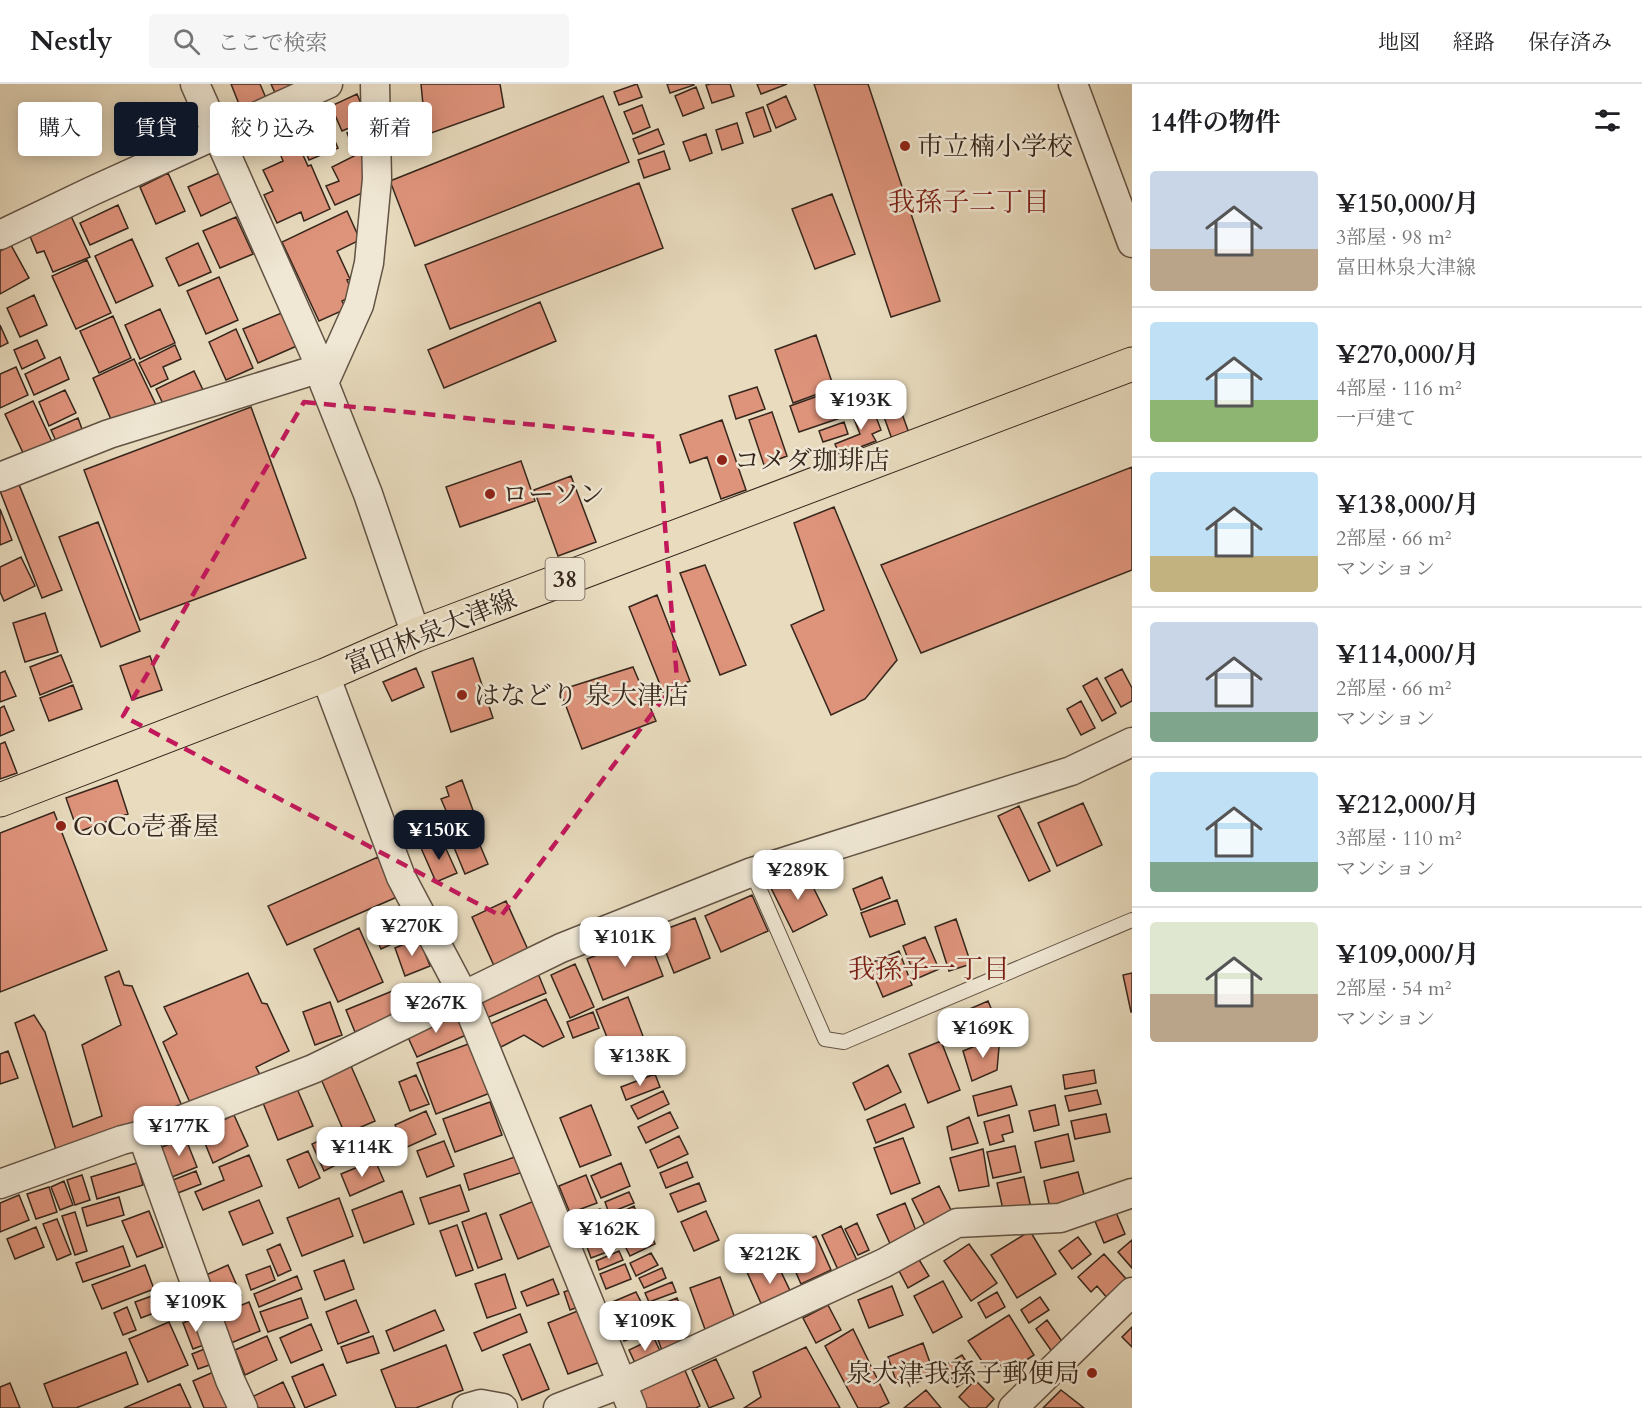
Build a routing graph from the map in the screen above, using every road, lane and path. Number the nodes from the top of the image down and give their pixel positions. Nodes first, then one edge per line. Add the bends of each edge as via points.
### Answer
1 (195, 84) edge
2 (328, 84) edge
3 (375, 84) edge
4 (1073, 84) edge
5 (289, 102) edge
6 (210, 117) edge
7 (210, 139) edge
8 (227, 156) edge
9 (0, 235) edge
10 (1132, 243) edge
11 (1132, 364) edge
12 (322, 375) junction
13 (0, 477) edge
14 (416, 635) junction
15 (325, 675) junction
16 (1132, 742) edge
17 (0, 800) edge
18 (752, 872) junction
19 (1132, 920) edge
20 (464, 996) junction
21 (142, 1135) junction
22 (0, 1184) edge
23 (1132, 1193) edge
24 (1132, 1292) edge
25 (627, 1396) edge
26 (243, 1408) edge
27 (466, 1408) edge
28 (503, 1408) edge
29 (558, 1408) edge
30 (1013, 1408) edge

1 - 6 street
2 - 5 street
3 - 12 street via 377,179 369,263 359,305
4 - 10 street
7 - 9 street
8 - 12 street
11 - 14 main road, 富田林泉大津線 / 38
12 - 13 street via 109,434
12 - 14 street
14 - 15 main road, 富田林泉大津線 / 38
15 - 17 main road, 富田林泉大津線 / 38
15 - 20 street via 401,877
16 - 18 street via 1071,771
18 - 19 lane via 825,1039 844,1042
18 - 20 street via 561,948
20 - 21 street via 313,1069
20 - 25 street
21 - 22 street
21 - 26 street
23 - 25 street via 1060,1218 957,1222
24 - 30 street
25 - 29 street
27 - 28 street via 481,1404

